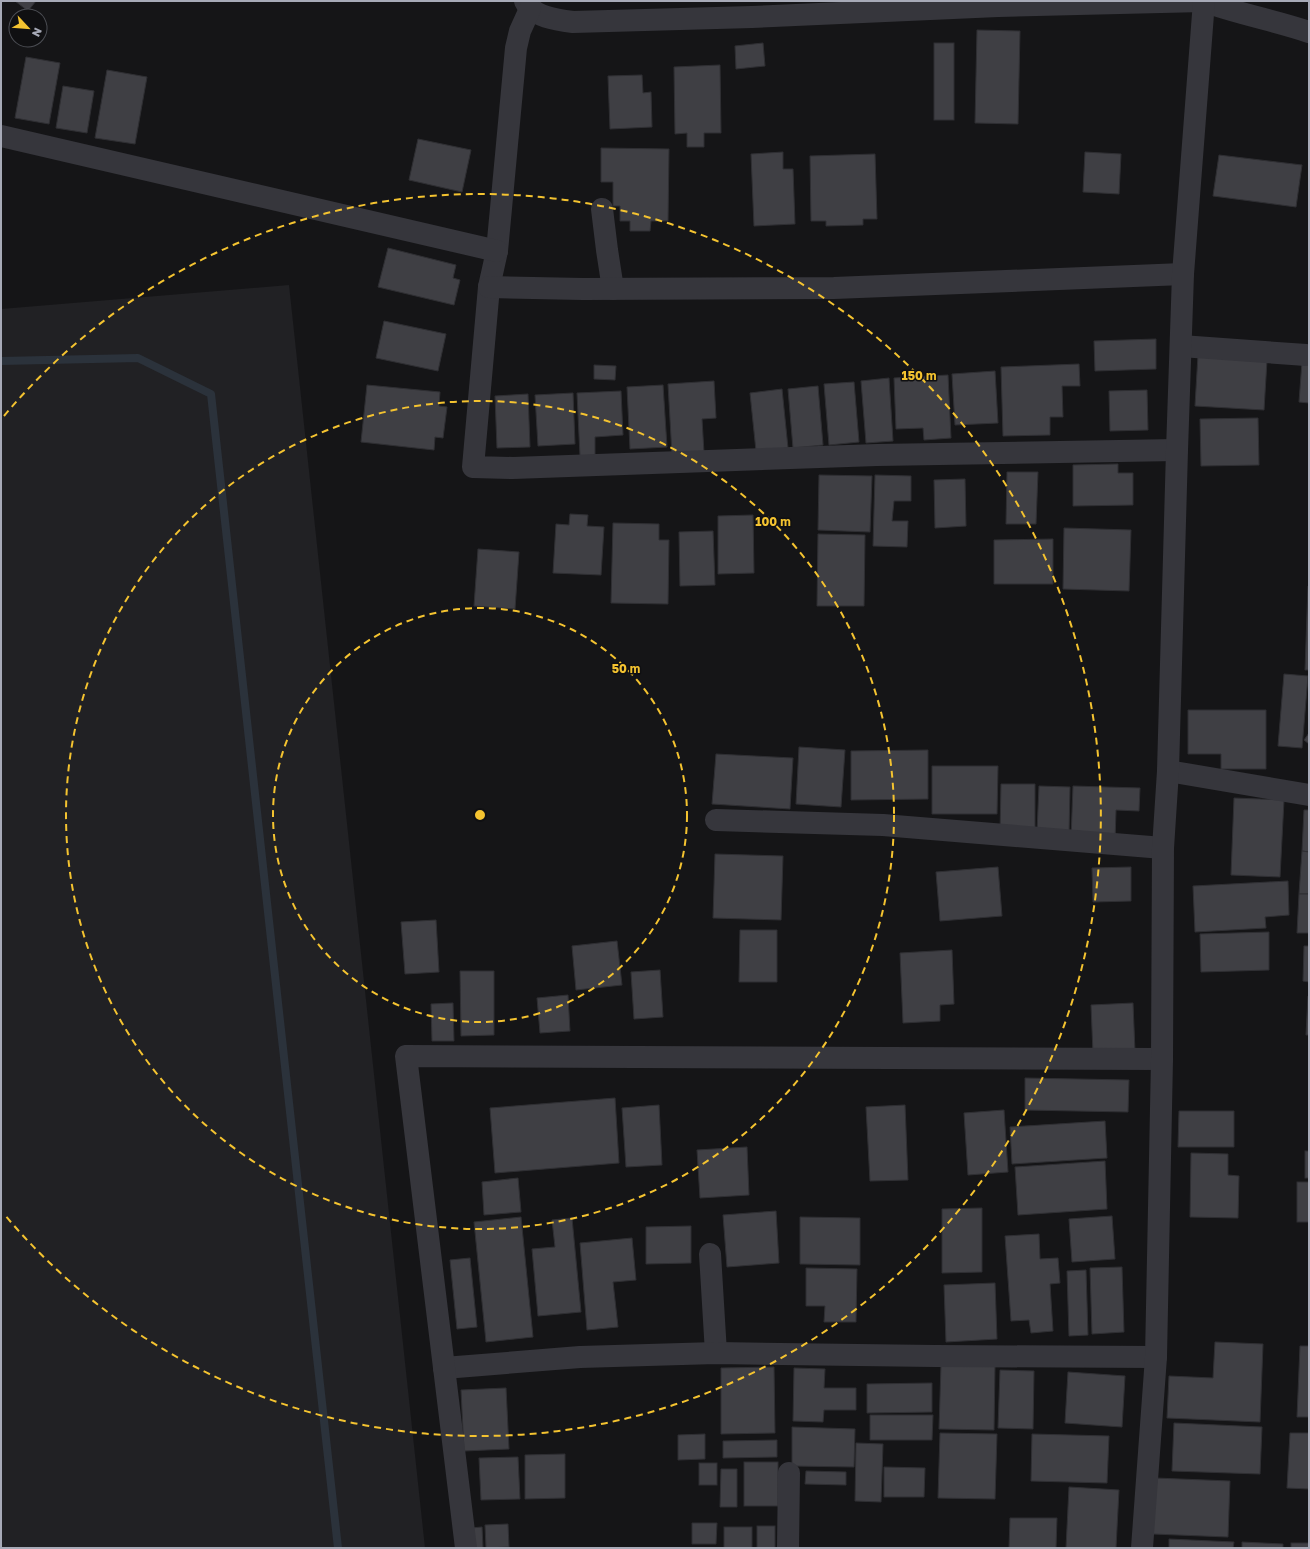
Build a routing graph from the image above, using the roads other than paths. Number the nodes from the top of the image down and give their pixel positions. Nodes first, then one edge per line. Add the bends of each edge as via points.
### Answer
1 (1204, 1) edge
2 (524, 3) edge
3 (1309, 32) edge
4 (1, 136) edge
5 (602, 209) dead end
6 (497, 251) junction
7 (1183, 274) junction
8 (488, 287) junction
9 (613, 289) junction
10 (1181, 346) junction
11 (1306, 355) dead end
12 (1177, 450) junction
13 (1168, 771) junction
14 (1309, 795) edge
15 (716, 820) dead end
16 (1163, 848) junction
17 (1162, 1059) junction
18 (710, 1254) dead end
19 (716, 1353) junction
20 (1156, 1357) junction
21 (444, 1368) junction
22 (788, 1473) dead end
23 (466, 1548) edge
24 (788, 1548) edge
25 (1142, 1548) edge

1 - 2 street via 573,22 551,19
1 - 3 street via 1230,11
1 - 7 street
2 - 6 street via 516,48
4 - 6 street
5 - 9 street
6 - 8 street
7 - 9 street via 834,288
7 - 10 street
8 - 9 street
8 - 12 street via 473,467 513,468 877,455
10 - 11 street
10 - 12 street
12 - 13 street
13 - 14 street
13 - 16 street
15 - 16 street via 883,825
16 - 17 street
17 - 20 street
17 - 21 street via 406,1056
18 - 19 street
19 - 20 street
19 - 21 street via 580,1358
20 - 25 street
21 - 23 street
22 - 24 street

